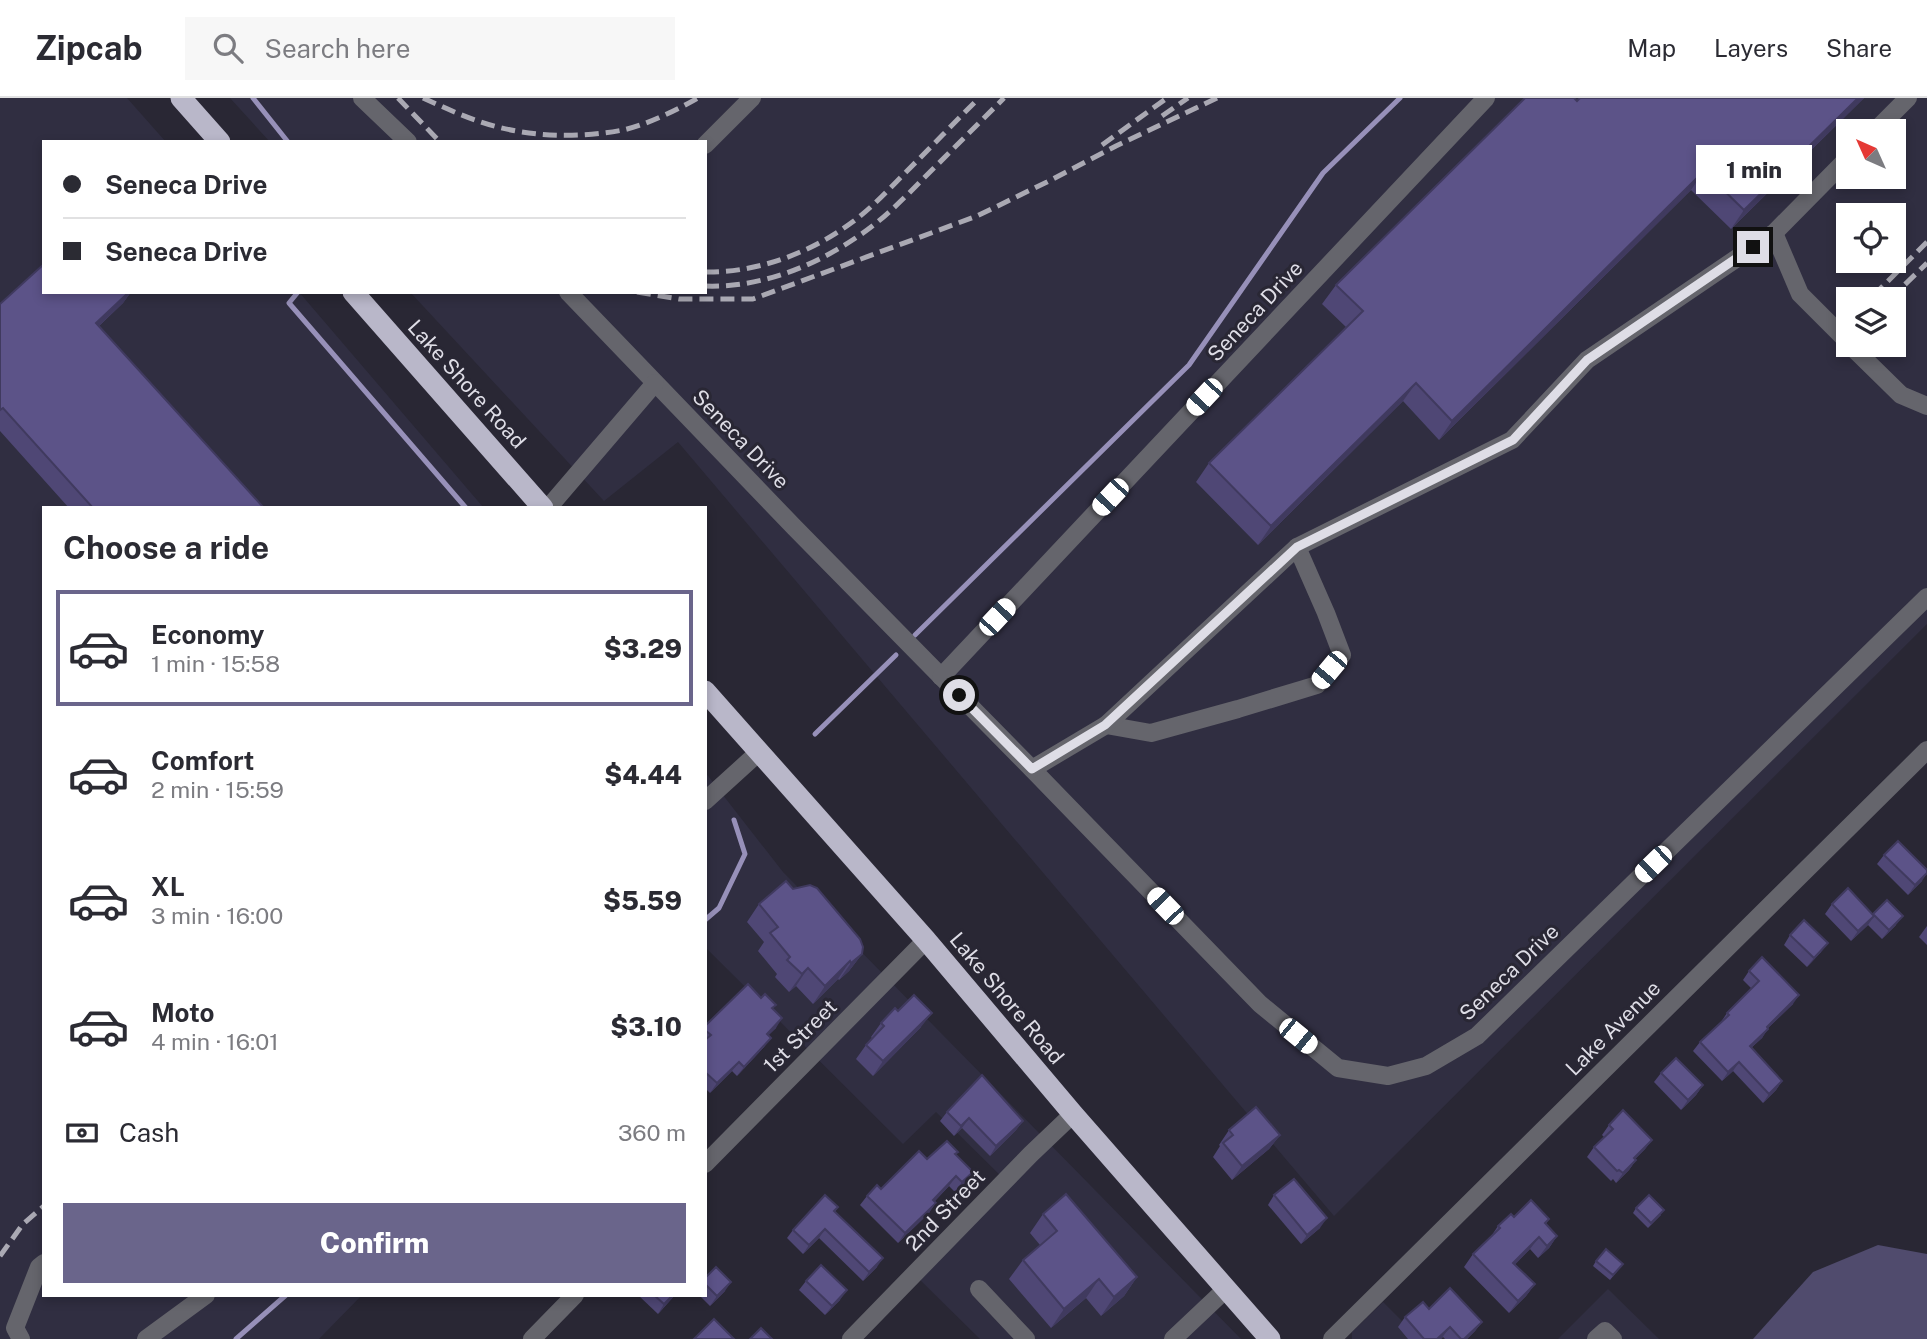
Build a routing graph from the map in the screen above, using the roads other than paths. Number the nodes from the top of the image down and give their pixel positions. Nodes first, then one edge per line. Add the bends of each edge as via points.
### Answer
1 (181, 98) edge
2 (362, 98) edge
3 (752, 98) edge
4 (1486, 98) edge
5 (1908, 98) edge
6 (1887, 119) edge
7 (218, 140) edge
8 (406, 140) edge
9 (707, 143) edge
10 (1836, 170) edge
11 (1774, 233) junction
12 (355, 294) edge
13 (570, 294) edge
14 (1836, 331) edge
15 (1862, 357) edge
16 (656, 383) junction
17 (1927, 406) edge
18 (544, 506) edge
19 (548, 506) edge
20 (1297, 547) junction
21 (1927, 597) edge
22 (941, 677) junction
23 (707, 693) edge
24 (1105, 725) junction
25 (1927, 750) edge
26 (759, 752) junction
27 (1032, 769) junction
28 (707, 799) edge
29 (926, 940) junction
30 (1073, 1114) junction
31 (707, 1162) edge
32 (42, 1265) edge
33 (979, 1289) dead end
34 (1226, 1289) junction
35 (203, 1297) edge
36 (573, 1297) edge
37 (21, 1339) edge
38 (146, 1339) edge
39 (532, 1339) edge
40 (851, 1339) edge
41 (1026, 1339) edge
42 (1173, 1339) edge
43 (1270, 1339) edge
44 (1332, 1339) edge
45 (1596, 1339) edge
46 (1613, 1339) edge

1 - 7 highway
2 - 8 street
3 - 9 street
4 - 22 street, Seneca Drive
5 - 6 street
10 - 11 street
11 - 14 street via 1800,294
11 - 20 street via 1587,360 1513,440
12 - 18 highway, Lake Shore Road
13 - 16 street, Seneca Drive
15 - 17 street via 1901,395
16 - 19 street
16 - 22 street, Seneca Drive
20 - 24 street
20 - 24 street via 1342,655 1317,685 1150,733
21 - 27 street, Seneca Drive via 1477,1036 1426,1066 1388,1076 1338,1068 1259,1004
22 - 27 street, Seneca Drive
23 - 26 highway, Lake Shore Road
24 - 27 street
25 - 44 street, Lake Avenue
26 - 28 street
26 - 29 highway, Lake Shore Road
29 - 30 highway, Lake Shore Road
29 - 31 street, 1st Street
30 - 34 highway, Lake Shore Road
30 - 40 street, 2nd Street
32 - 37 street via 15,1328
33 - 41 street
34 - 42 street
34 - 43 highway, Lake Shore Road
35 - 38 street
36 - 39 street
45 - 46 street via 1605,1331

